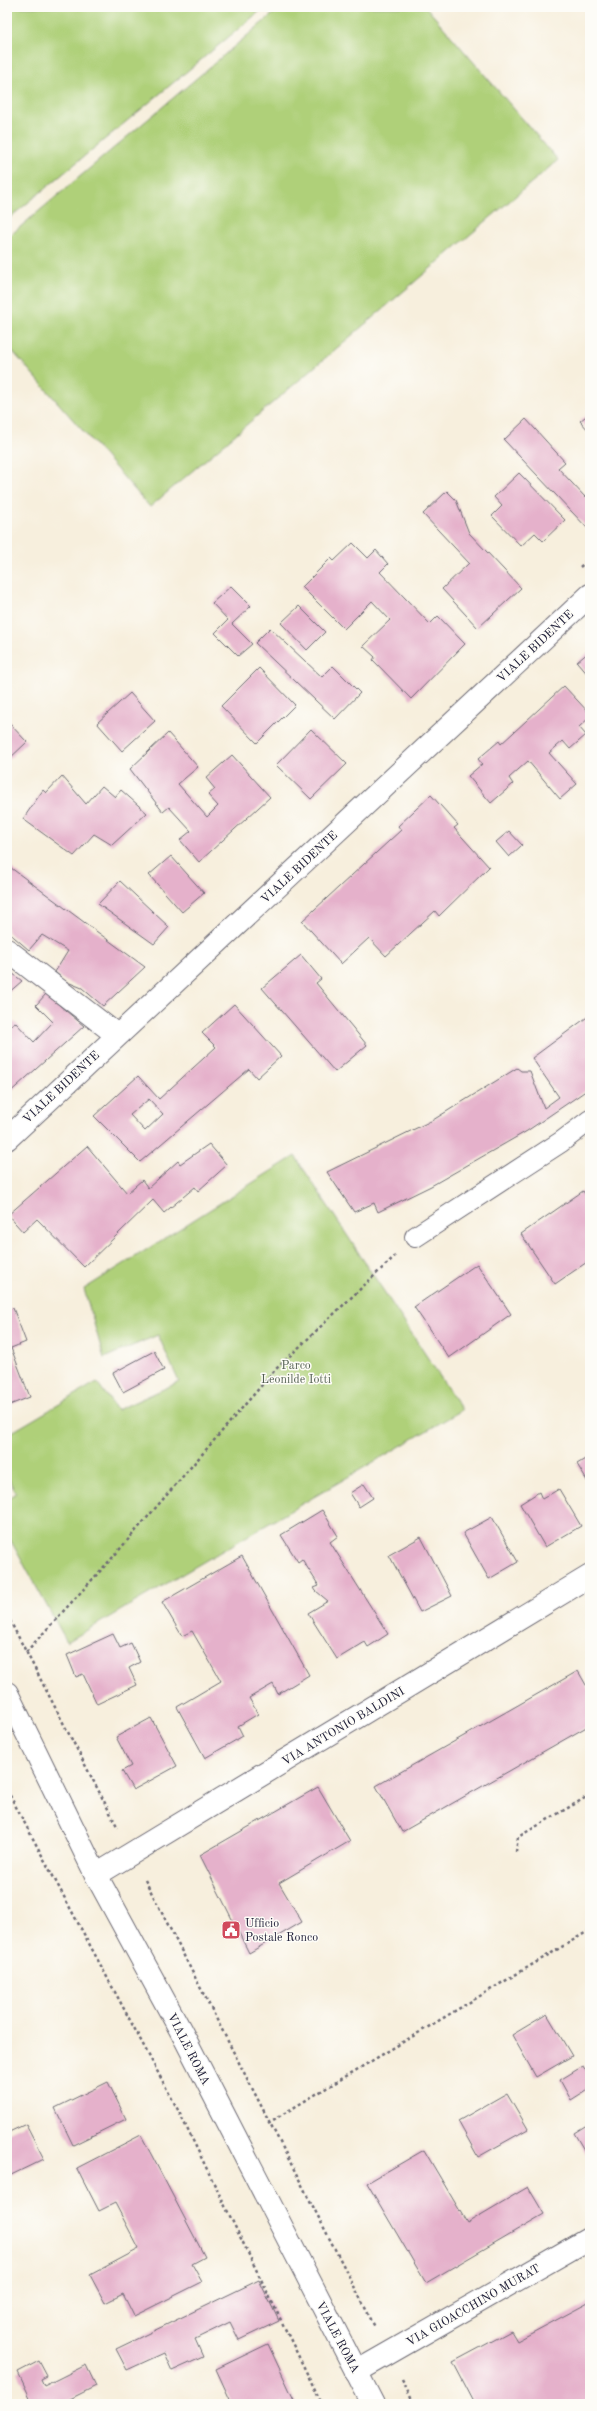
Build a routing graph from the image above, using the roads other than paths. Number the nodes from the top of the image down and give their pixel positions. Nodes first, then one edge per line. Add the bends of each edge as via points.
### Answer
1 (590, 595) edge
2 (7, 950) edge
3 (117, 1035) junction
4 (590, 1120) edge
5 (7, 1139) edge
6 (415, 1237) road end
7 (590, 1576) edge
8 (7, 1693) edge
9 (96, 1875) junction
10 (590, 2238) edge
11 (356, 2372) junction
12 (373, 2404) edge

1 - 3 street, VIALE BIDENTE
2 - 3 street
3 - 5 street, VIALE BIDENTE
4 - 6 lane via 561,1142
7 - 9 street, VIA ANTONIO BALDINI
8 - 9 street, VIALE ROMA
9 - 11 street, VIALE ROMA via 182,2033
10 - 11 street, VIA GIOACCHINO MURAT
11 - 12 street, VIALE ROMA

